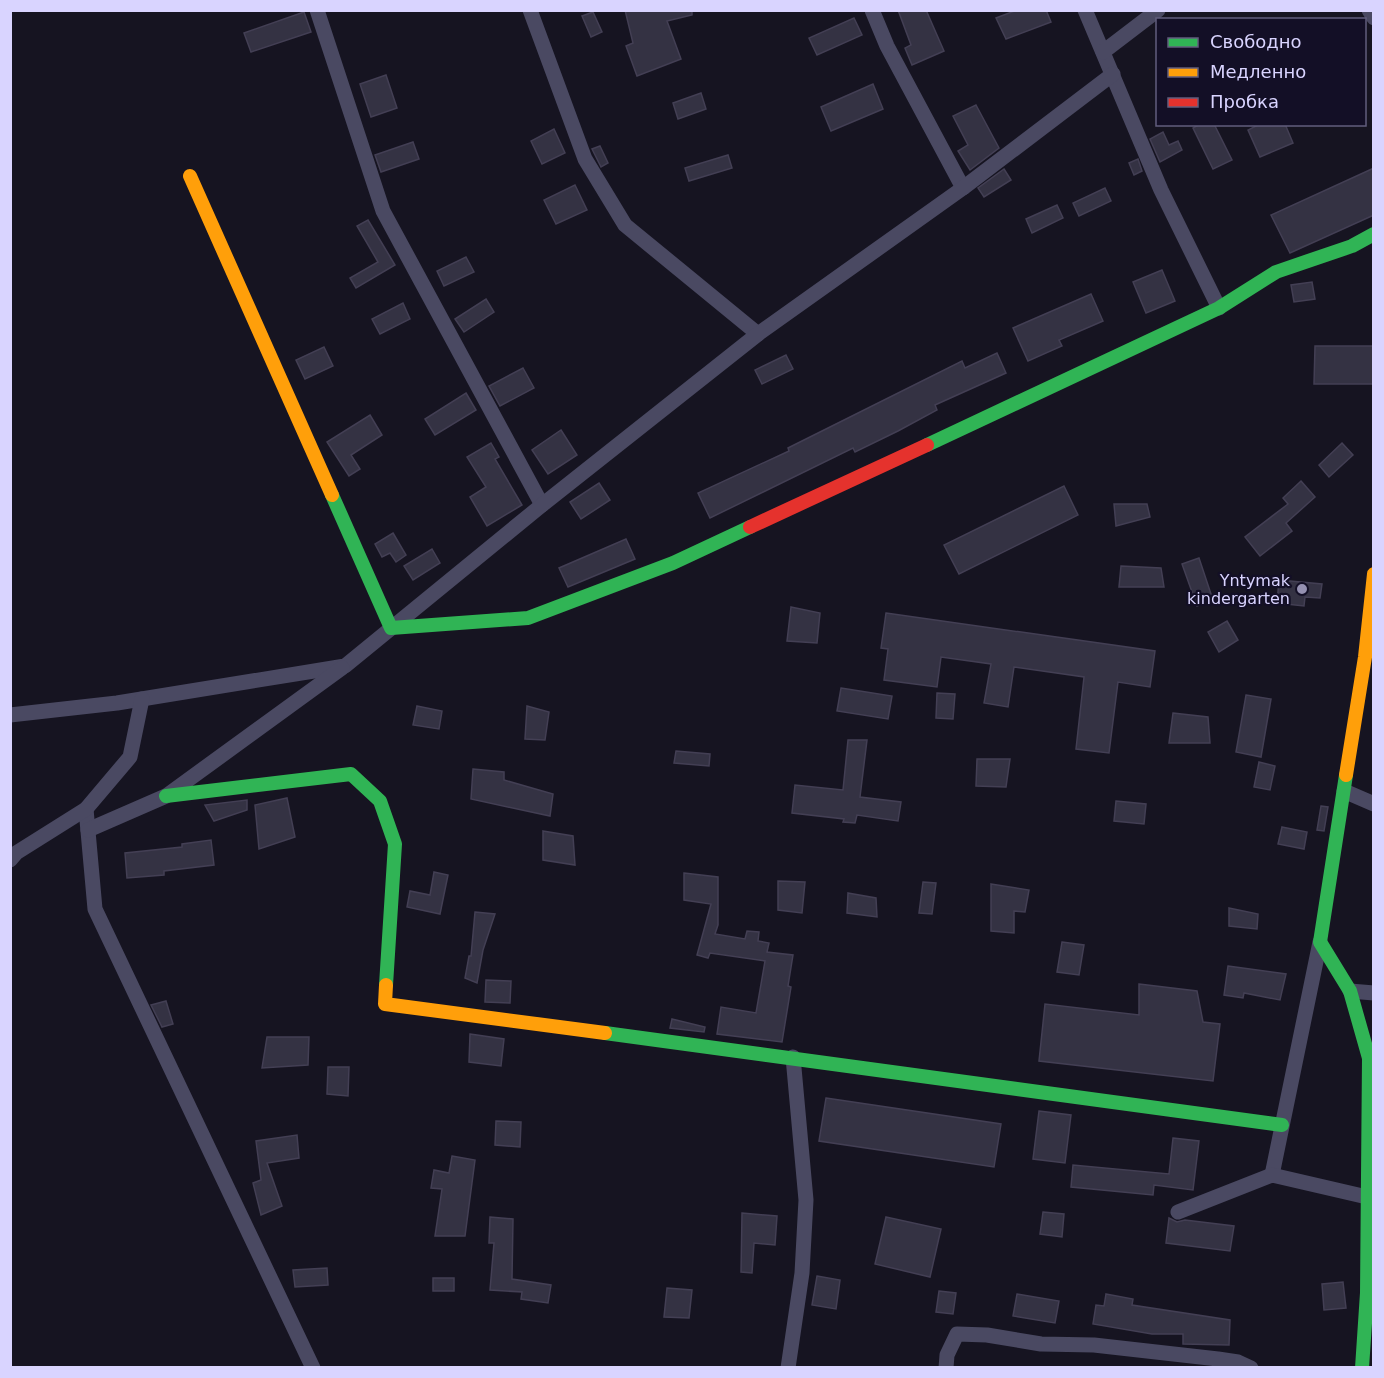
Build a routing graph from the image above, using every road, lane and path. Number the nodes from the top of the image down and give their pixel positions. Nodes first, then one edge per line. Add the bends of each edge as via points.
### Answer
1 (317, 10) edge
2 (530, 10) edge
3 (872, 10) edge
4 (1085, 10) edge
5 (1158, 10) edge
6 (1369, 10) edge
7 (1374, 18) edge
8 (1103, 52) junction
9 (1113, 74) junction
10 (190, 176) dead end
11 (963, 188) junction
12 (1374, 234) edge
13 (1219, 308) junction
14 (758, 334) junction
15 (542, 505) junction
16 (1374, 574) edge
17 (391, 628) junction
18 (1369, 655) edge
19 (345, 666) junction
20 (142, 699) junction
21 (10, 715) edge
22 (1344, 791) junction
23 (166, 796) junction
24 (1374, 804) edge
25 (86, 809) junction
26 (88, 830) junction
27 (10, 860) edge
28 (1320, 942) junction
29 (1350, 991) junction
30 (1374, 993) edge
31 (793, 1057) junction
32 (1282, 1125) junction
33 (1272, 1175) junction
34 (1367, 1197) junction
35 (1178, 1212) dead end
36 (313, 1368) edge
37 (788, 1368) edge
38 (946, 1368) edge
39 (1251, 1368) edge
40 (1362, 1368) edge

1 - 15 street via 383,211
2 - 14 street via 585,159 625,225
3 - 11 street via 886,46
4 - 8 street
5 - 8 street
6 - 7 street
8 - 9 street
9 - 11 street
9 - 13 street via 1161,190
10 - 17 street
11 - 14 street
12 - 13 street via 1352,246 1276,272
13 - 17 street via 674,563 528,618
14 - 15 street
15 - 17 street
16 - 18 street
17 - 19 street
18 - 22 street
19 - 20 street
19 - 23 street
20 - 21 street
20 - 25 street via 130,757
22 - 24 street
22 - 28 street
23 - 26 street
23 - 31 street via 351,774 380,801 395,844 385,1004
25 - 26 street
25 - 27 street
26 - 36 street via 94,909
28 - 29 street
28 - 32 street
29 - 30 street
29 - 34 street via 1369,1058
31 - 32 street
31 - 37 street via 806,1200 802,1273
32 - 33 street
33 - 34 street
33 - 35 street
34 - 40 street
38 - 39 street via 947,1355 957,1334 1218,1359

